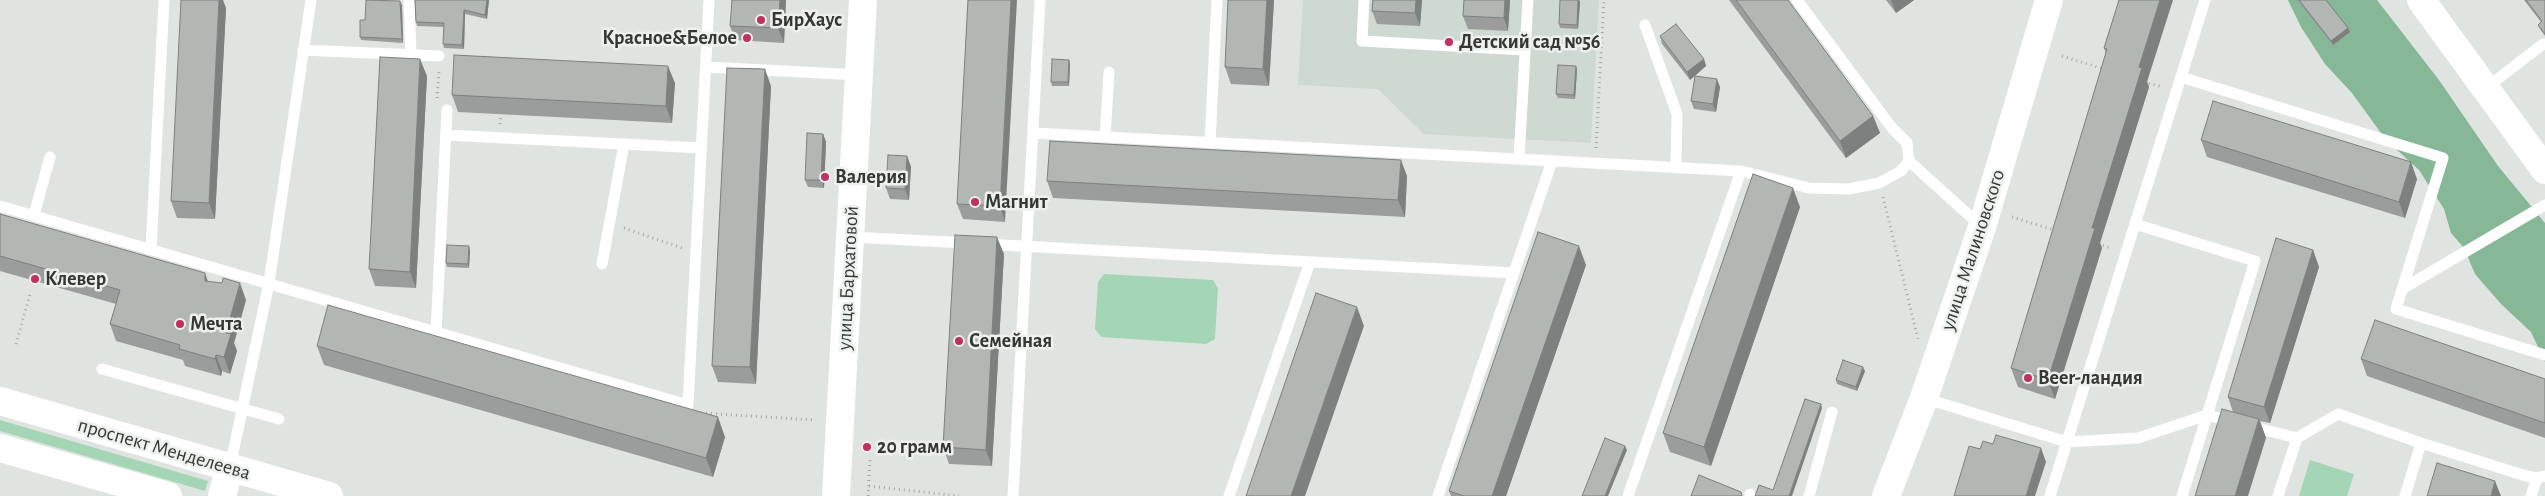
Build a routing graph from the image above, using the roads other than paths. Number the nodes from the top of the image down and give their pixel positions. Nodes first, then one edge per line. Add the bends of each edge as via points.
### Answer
1 (164, 0) edge
2 (310, 0) edge
3 (409, 0) edge
4 (709, 0) edge
5 (863, 0) edge
6 (1040, 0) edge
7 (1217, 0) edge
8 (1364, 0) edge
9 (1528, 0) edge
10 (1797, 0) edge
11 (2049, 0) edge
12 (2205, 0) edge
13 (2421, 0) edge
14 (1645, 25) dead end
15 (2543, 44) dead end
16 (303, 50) junction
17 (1525, 50) junction
18 (411, 55) junction
19 (439, 56) dead end
20 (706, 67) junction
21 (1109, 72) dead end
22 (859, 75) junction
23 (2181, 76) junction
24 (2486, 88) junction
25 (447, 110) dead end
26 (1033, 133) junction
27 (446, 135) junction
28 (1105, 137) junction
29 (1210, 142) junction
30 (624, 144) junction
31 (701, 148) junction
32 (50, 156) dead end
33 (1519, 159) junction
34 (1552, 161) junction
35 (1909, 161) junction
36 (1676, 168) junction
37 (2545, 170) edge
38 (1741, 171) junction
39 (2545, 205) edge
40 (0, 206) edge
41 (34, 216) junction
42 (2135, 224) junction
43 (1982, 227) junction
44 (850, 237) junction
45 (1027, 246) junction
46 (151, 249) junction
47 (1310, 262) junction
48 (602, 264) dead end
49 (1514, 273) junction
50 (269, 284) junction
51 (2402, 289) junction
52 (436, 332) junction
53 (2545, 355) edge
54 (102, 369) dead end
55 (1924, 398) junction
56 (0, 401) edge
57 (242, 408) junction
58 (1832, 412) dead end
59 (2207, 415) junction
60 (279, 419) dead end
61 (2297, 438) junction
62 (2067, 442) junction
63 (2421, 443) junction
64 (0, 448) edge
65 (230, 467) junction
66 (2541, 477) edge
67 (168, 496) edge
68 (222, 496) edge
69 (329, 496) edge
70 (836, 496) edge
71 (1013, 496) edge
72 (1229, 496) edge
73 (1438, 496) edge
74 (1628, 496) edge
75 (1809, 496) edge
76 (1886, 496) edge
77 (2050, 496) edge
78 (2182, 496) edge
79 (2278, 496) edge
80 (2405, 496) edge
81 (2531, 496) edge

1 - 46 lane
2 - 16 lane
3 - 18 lane
4 - 20 lane
5 - 22 street, улица Бархатовой
6 - 26 lane
7 - 29 lane
8 - 17 lane via 1362,41
9 - 17 lane
10 - 35 lane via 1892,128 1907,143
11 - 43 street, улица Малиновского
12 - 23 lane
13 - 24 street
14 - 36 lane via 1678,114
15 - 24 lane
16 - 18 lane
16 - 50 lane
17 - 33 lane
18 - 19 lane
20 - 22 lane
20 - 31 lane
21 - 28 lane
22 - 44 street, улица Бархатовой
23 - 42 lane
23 - 51 lane via 2443,158
24 - 37 street
25 - 27 lane
26 - 28 lane
26 - 45 lane
27 - 30 lane
27 - 52 lane
28 - 29 lane
29 - 33 lane
30 - 31 lane
30 - 48 lane
31 - 52 lane via 688,405
32 - 41 lane
33 - 34 lane
34 - 36 lane
34 - 49 lane
35 - 38 lane via 1901,171 1879,183 1849,190 1809,188
35 - 43 lane
36 - 38 lane
38 - 74 lane
39 - 51 lane
40 - 41 lane
41 - 46 lane
42 - 59 lane via 2255,261
42 - 62 lane
43 - 55 street, улица Малиновского
44 - 45 lane
44 - 70 street, улица Бархатовой
45 - 47 lane
45 - 71 lane
46 - 50 lane
47 - 49 lane
47 - 72 lane
49 - 73 lane
50 - 52 lane
50 - 57 lane
51 - 53 lane via 2396,309
54 - 57 lane
55 - 62 lane
55 - 76 street, улица Малиновского
56 - 65 street, проспект Менделеева
57 - 60 lane
57 - 65 lane
58 - 75 lane
59 - 61 lane
59 - 62 lane via 2138,438
59 - 78 lane
61 - 63 lane via 2338,414
61 - 79 lane
62 - 77 lane
63 - 66 lane
63 - 80 lane
64 - 67 street
65 - 68 street
65 - 69 street, проспект Менделеева
66 - 81 lane

